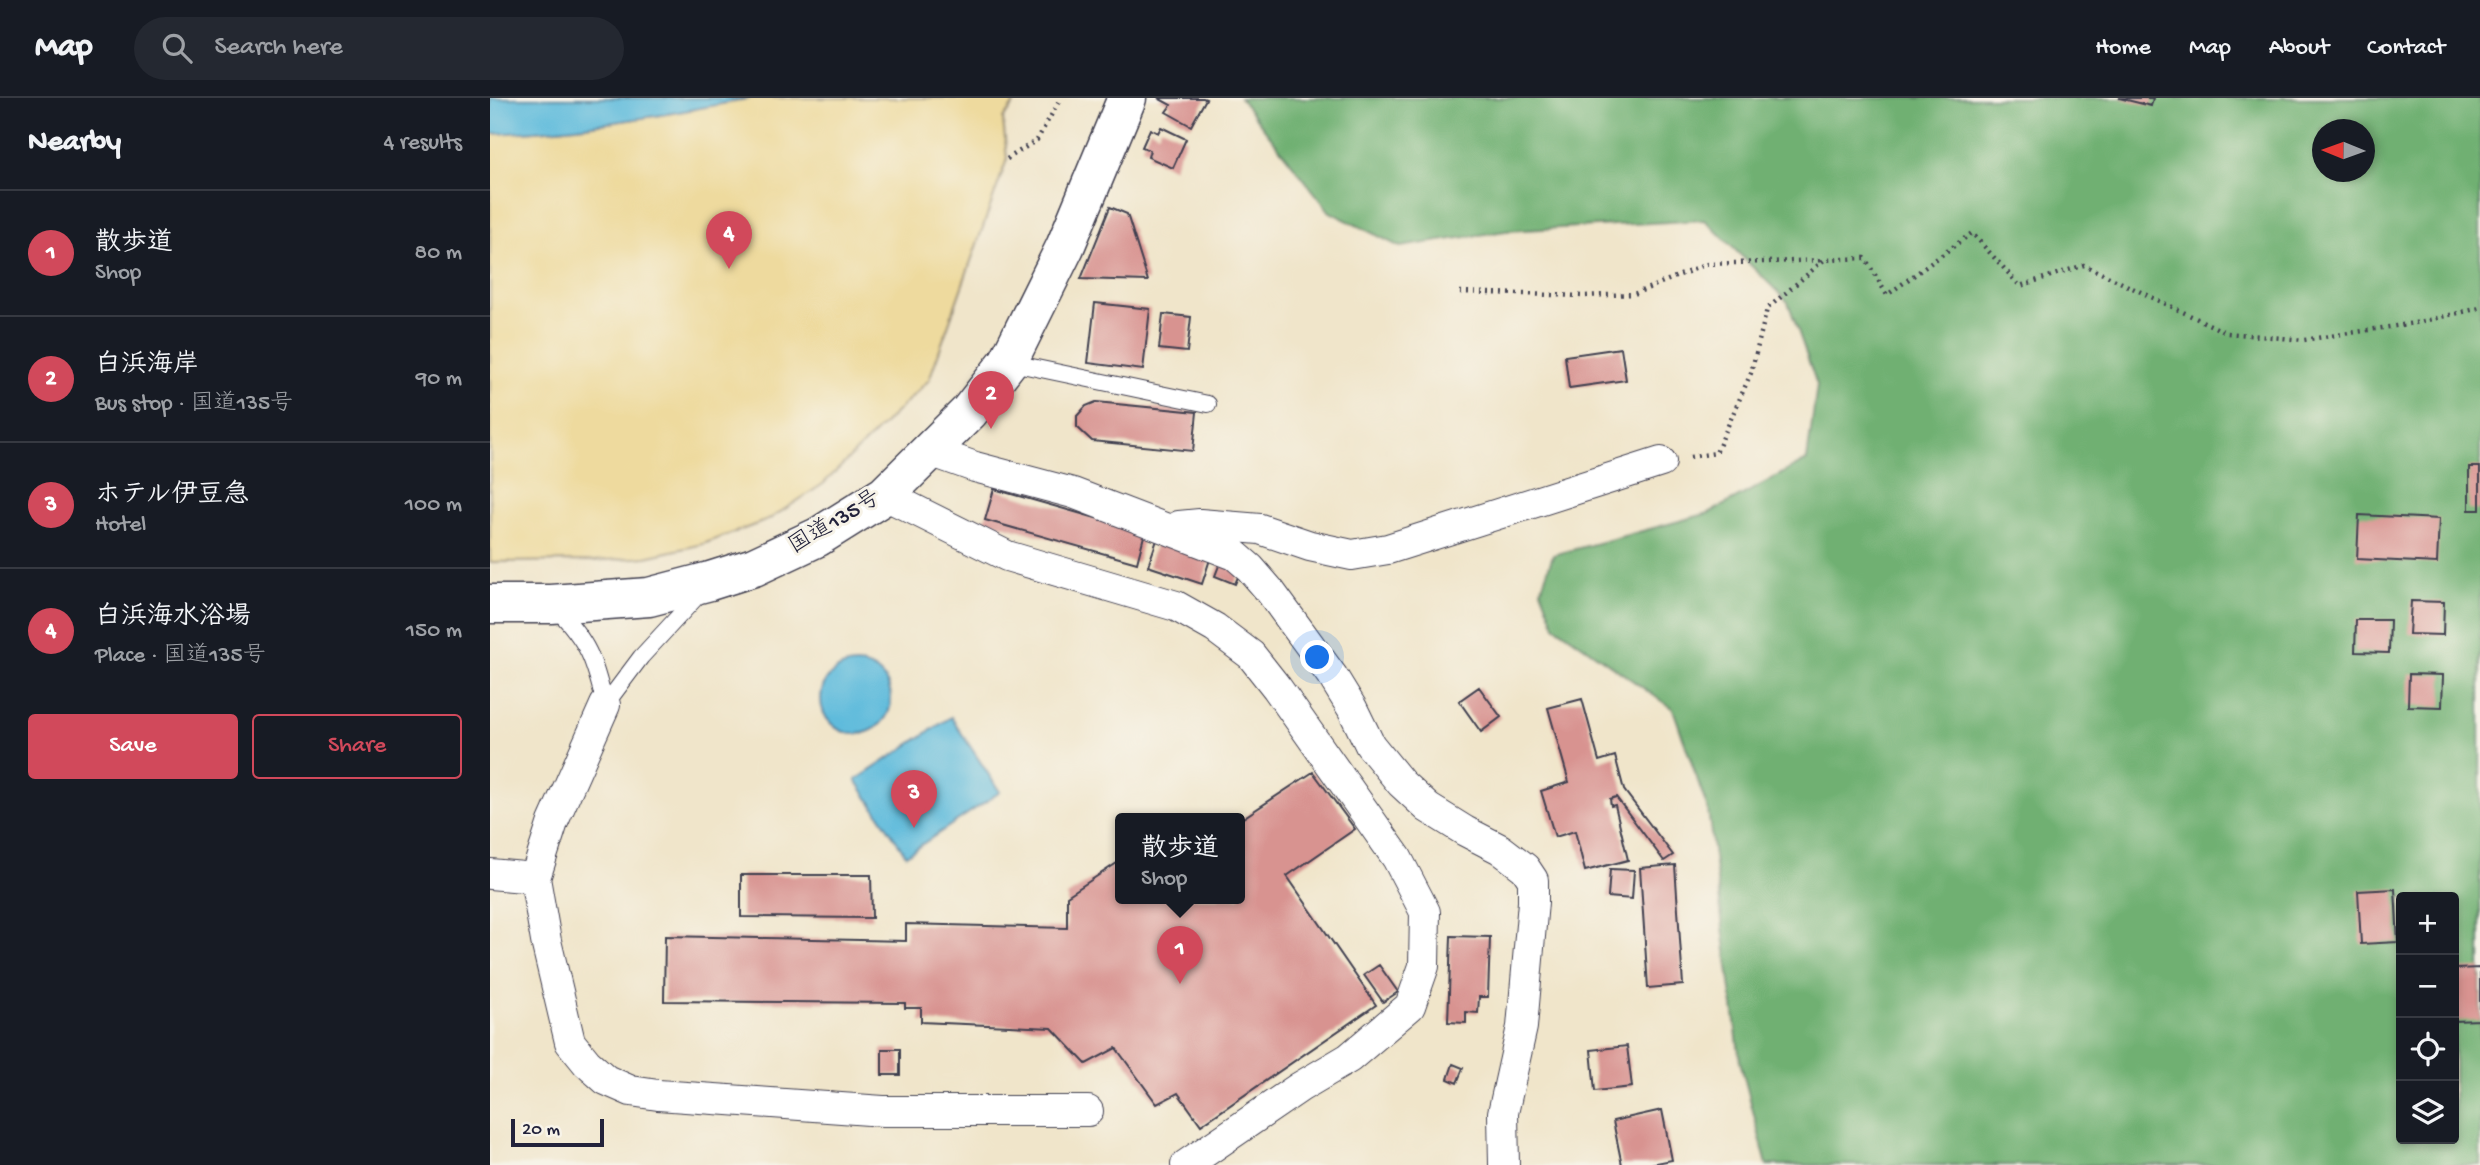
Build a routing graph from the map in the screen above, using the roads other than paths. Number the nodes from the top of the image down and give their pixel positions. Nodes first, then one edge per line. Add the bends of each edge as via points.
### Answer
1 (1127, 98) edge
2 (1008, 362) junction
3 (1208, 404) dead end
4 (930, 451) junction
5 (1661, 462) road end
6 (885, 495) junction
7 (1165, 527) junction
8 (710, 582) junction
9 (490, 604) edge
10 (551, 604) junction
11 (605, 705) junction
12 (490, 874) edge
13 (535, 878) junction
14 (1088, 1111) dead end
15 (1186, 1165) edge
16 (1504, 1165) edge

1 - 2 highway, 国道135号 via 1065,247
2 - 3 lane
2 - 4 highway, 国道135号 via 970,412
4 - 6 highway, 国道135号
4 - 7 street via 1073,493
5 - 7 street via 1388,548 1352,555 1260,528
6 - 8 highway, 国道135号 via 817,537 754,568
6 - 15 street via 1007,556 1176,607 1251,655 1397,858 1425,912 1424,966 1410,1006 1349,1058
7 - 16 street via 1236,555 1250,568 1334,677 1370,745 1401,783 1428,808 1500,849 1533,880 1522,1027 1503,1113
8 - 10 highway, 国道135号 via 649,597
8 - 11 lane via 641,657
9 - 10 highway, 国道135号
10 - 11 lane via 578,631 594,662
11 - 13 street via 553,822
12 - 13 street
13 - 14 street via 570,1042 606,1080 631,1091 883,1111

